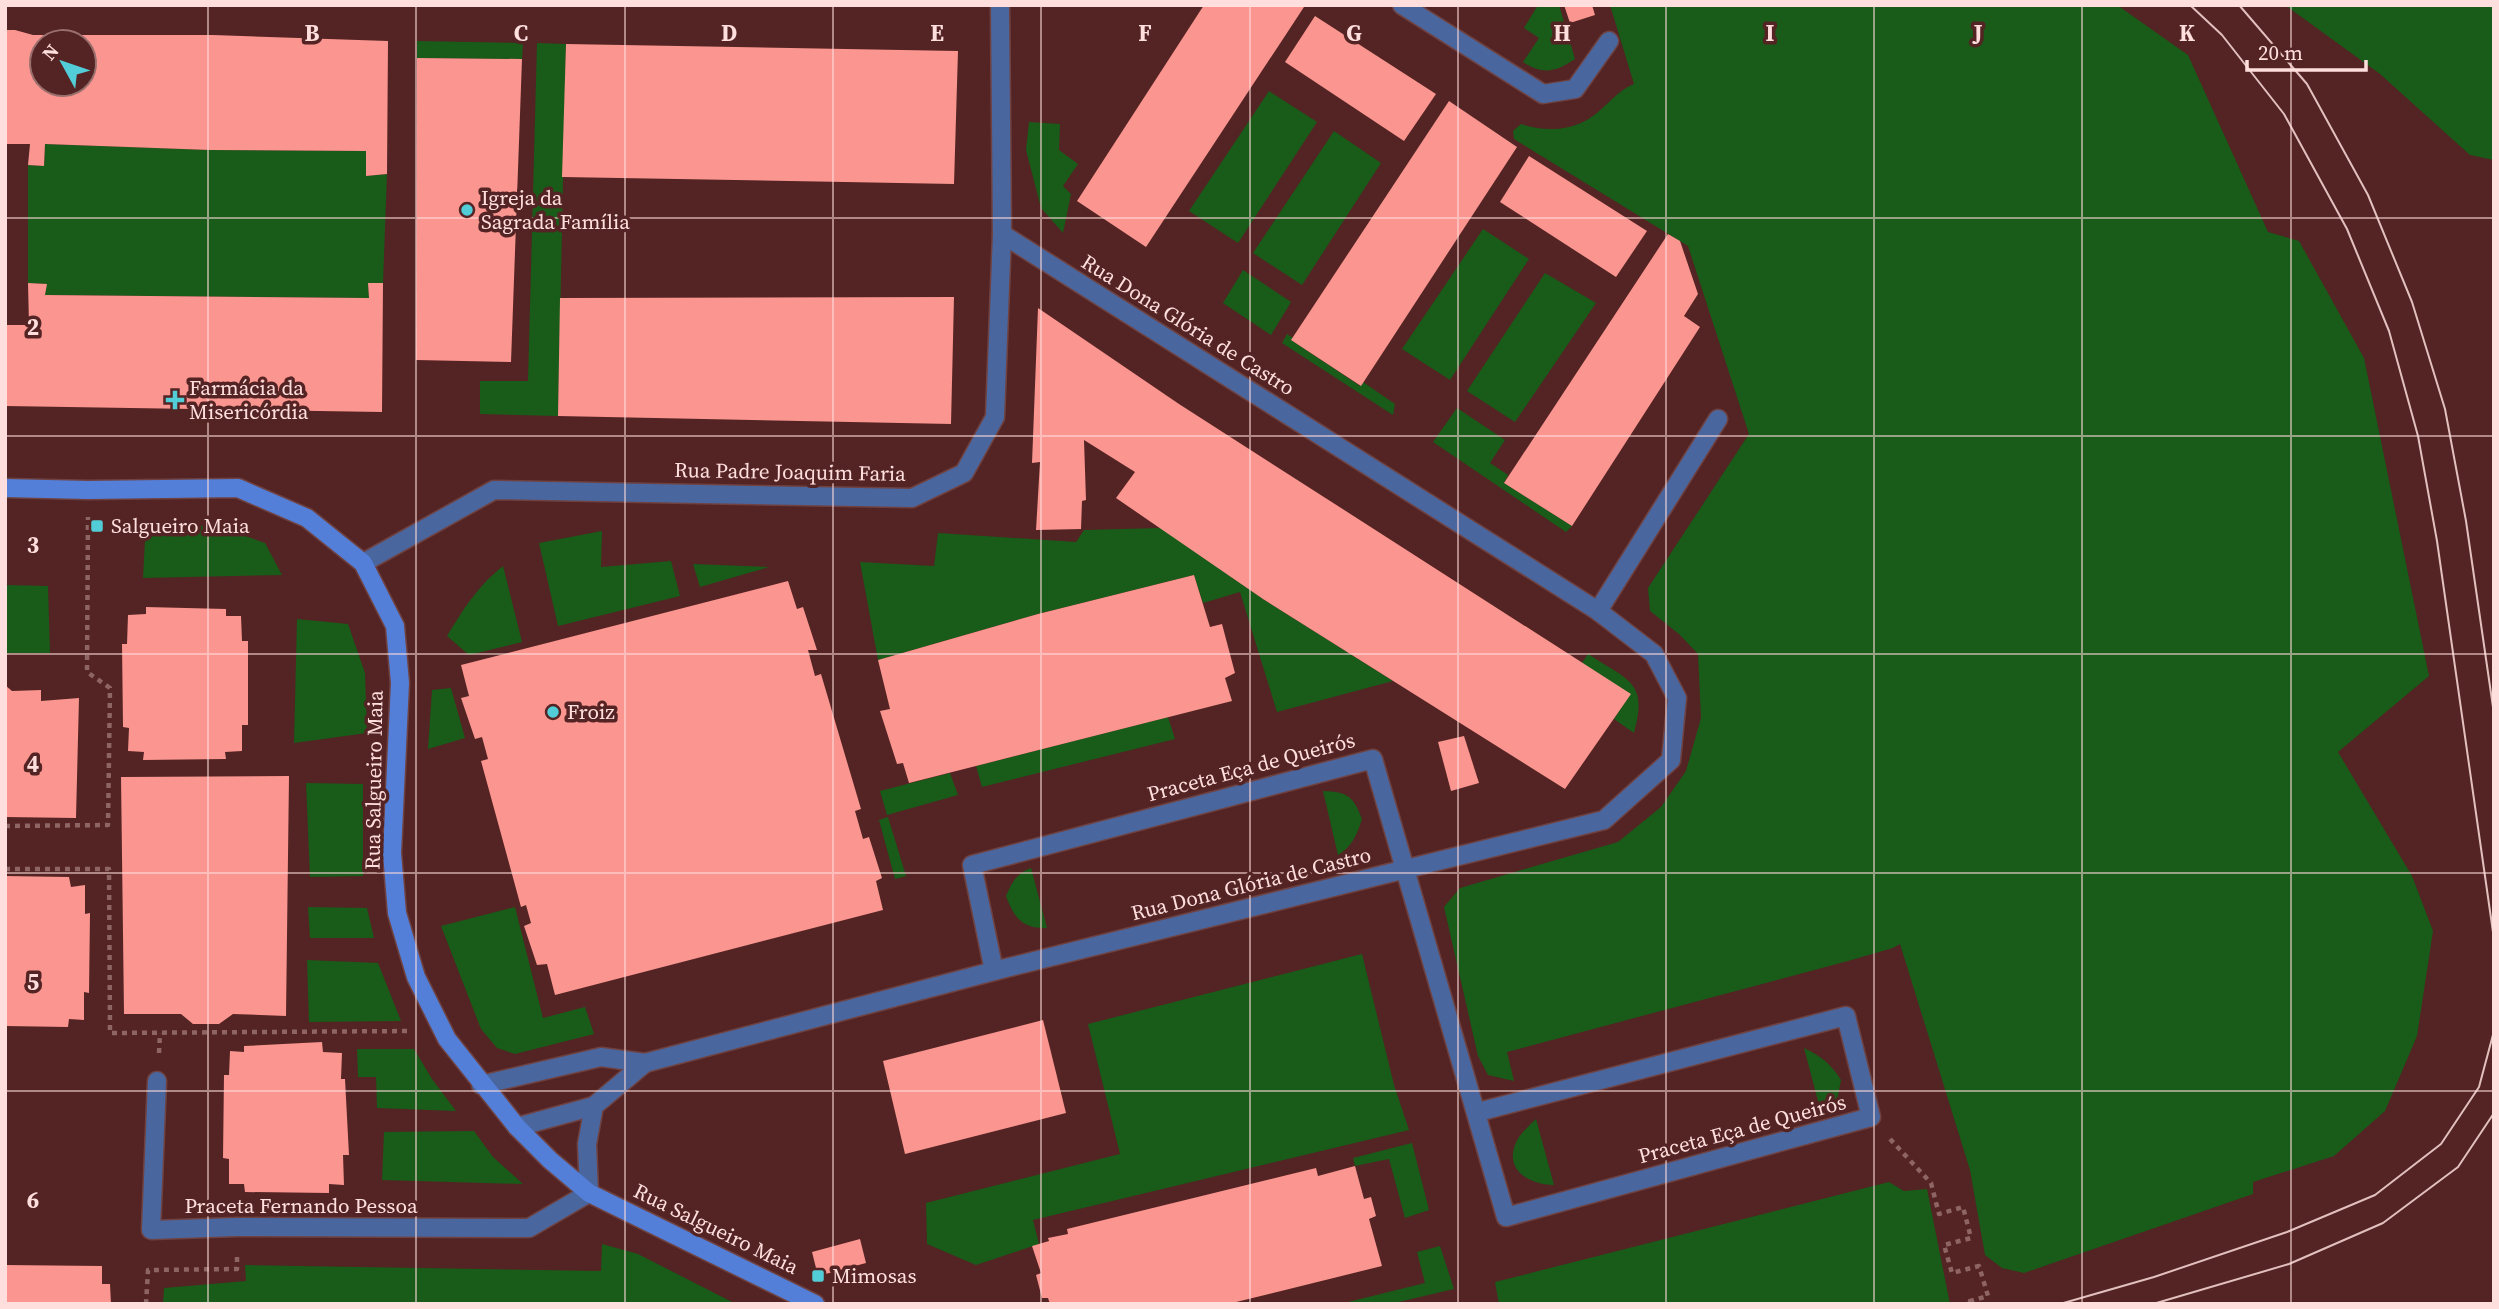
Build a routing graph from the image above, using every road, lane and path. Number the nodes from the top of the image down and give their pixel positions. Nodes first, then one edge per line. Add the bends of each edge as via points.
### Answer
1 (1000, 5) edge
2 (1402, 5) edge
3 (1609, 41) dead end
4 (1002, 234) junction
5 (1718, 419) dead end
6 (5, 488) edge
7 (88, 490) junction
8 (363, 563) junction
9 (1598, 611) junction
10 (5, 826) edge
11 (5, 869) edge
12 (1406, 869) junction
13 (994, 971) junction
14 (443, 1031) junction
15 (645, 1063) junction
16 (157, 1082) dead end
17 (481, 1085) junction
18 (594, 1106) junction
19 (1478, 1112) junction
20 (1871, 1118) junction
21 (517, 1127) junction
22 (589, 1193) junction
23 (237, 1269) dead end
24 (146, 1304) edge
25 (815, 1304) edge
26 (1971, 1304) edge

1 - 4 street, Rua Padre Joaquim Faria
2 - 3 street via 1543,94 1575,89
4 - 8 street, Rua Padre Joaquim Faria via 995,417 964,473 912,498 494,491
4 - 9 street, Rua Dona Glória de Castro
5 - 9 street
6 - 7 street, Rua Salgueiro Maia
7 - 8 street, Rua Salgueiro Maia via 238,488 307,519
7 - 10 path via 87,672 110,688 108,825
8 - 14 street, Rua Salgueiro Maia via 395,626 400,683 392,853 397,913 416,976
9 - 12 street, Rua Dona Glória de Castro via 1654,654 1677,698 1671,760 1604,820
11 - 14 path via 109,869 110,1033
12 - 13 street, Rua Dona Glória de Castro
12 - 13 street, Praceta Eça de Queirós via 1373,759 972,865
12 - 19 street, Praceta Eça de Queirós
13 - 15 street, Rua Dona Glória de Castro
14 - 17 street, Rua Salgueiro Maia
15 - 17 street, Rua Dona Glória de Castro via 601,1057
15 - 18 street, Rua Dona Glória de Castro
16 - 22 street, Praceta Fernando Pessoa via 151,1230 529,1228
17 - 21 street, Rua Salgueiro Maia
18 - 21 street, Rua Dona Glória de Castro
18 - 22 street via 587,1143
19 - 20 street, Praceta Eça de Queirós via 1846,1016
19 - 20 street, Praceta Eça de Queirós via 1507,1217
20 - 26 path via 1931,1183 1939,1214 1963,1208 1971,1238 1944,1245 1952,1273 1979,1266 1988,1296
21 - 22 street, Rua Salgueiro Maia
22 - 25 street, Rua Salgueiro Maia
23 - 24 path via 148,1270

